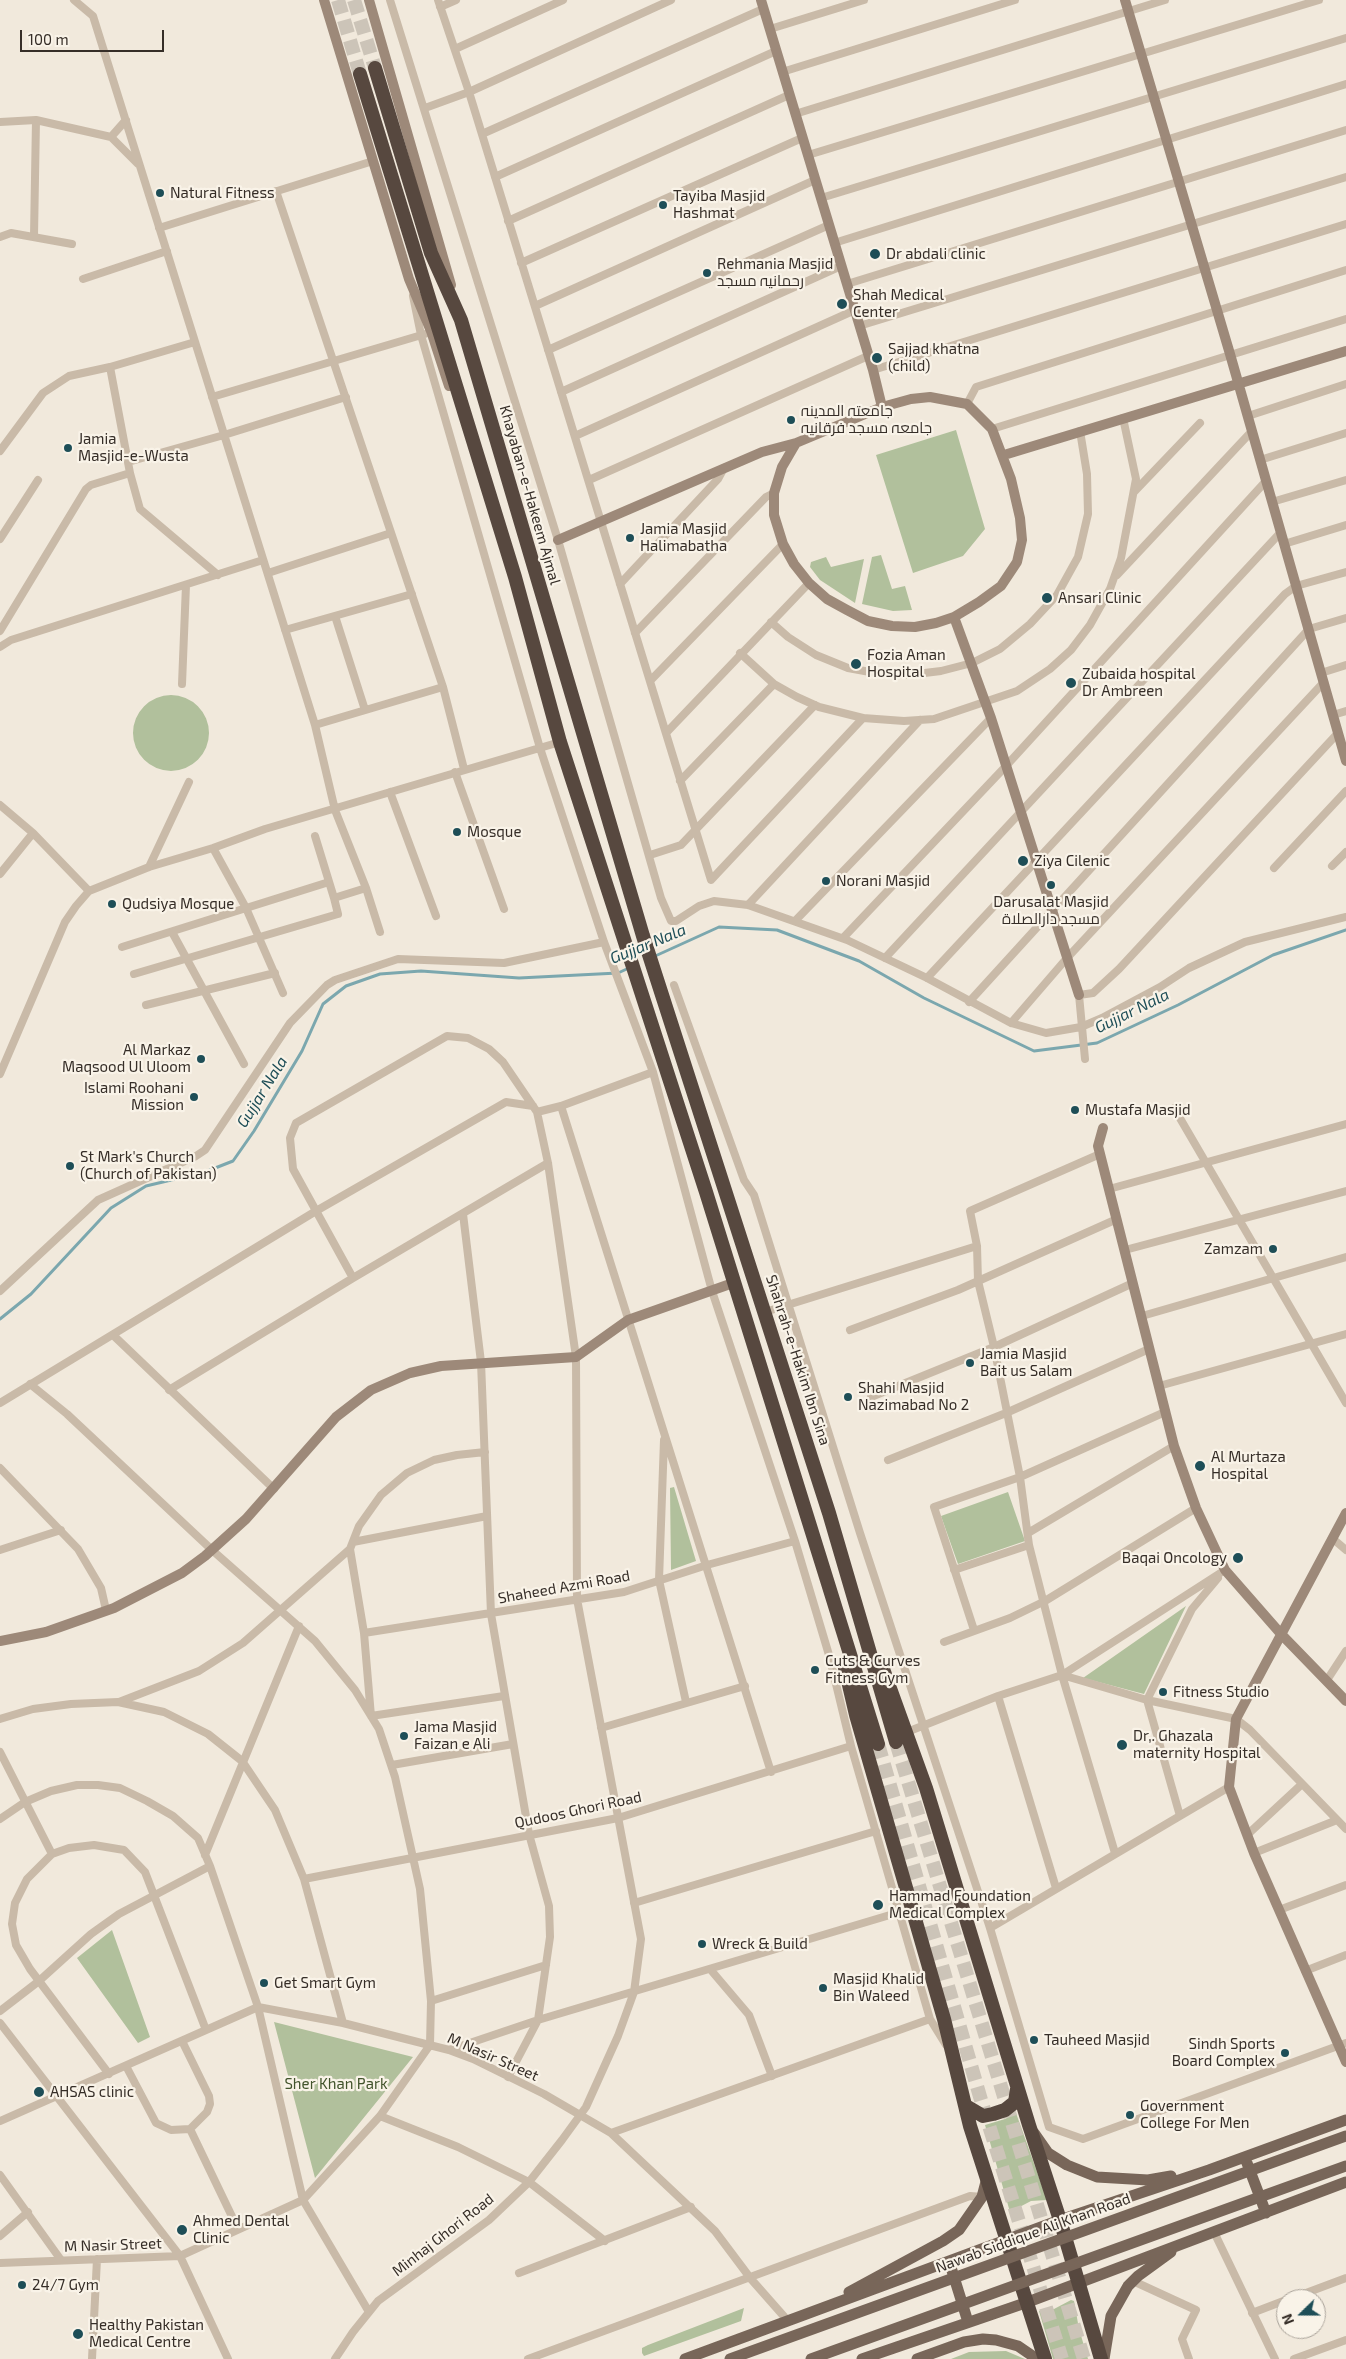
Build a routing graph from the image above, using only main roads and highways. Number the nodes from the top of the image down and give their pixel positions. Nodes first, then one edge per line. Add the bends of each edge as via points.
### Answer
1 (375, 68) tunnel mouth
2 (360, 74) tunnel mouth
3 (668, 988) joint
4 (850, 1581) junction
5 (826, 1583) junction
6 (896, 1742) tunnel mouth
7 (878, 1744) tunnel mouth
8 (1018, 2086) junction
9 (966, 2106) junction
10 (1346, 2120) edge
11 (1029, 2125) junction
12 (1346, 2136) edge
13 (1244, 2157) junction
14 (1346, 2166) edge
15 (1209, 2170) junction
16 (987, 2178) junction
17 (1346, 2182) edge
18 (1266, 2213) junction
19 (1060, 2220) junction
20 (1007, 2239) junction
21 (1187, 2241) junction
22 (949, 2261) junction
23 (1078, 2283) junction
24 (1028, 2302) junction
25 (812, 2312) junction
26 (968, 2322) junction
27 (685, 2359) edge
28 (730, 2359) edge
29 (811, 2359) edge
30 (862, 2359) edge
31 (917, 2359) edge
32 (1037, 2359) edge
33 (1045, 2359) edge
34 (1102, 2359) edge

1 - 3 highway, Khayaban-e-Hakeem Ajmal via 431,253 461,320 643,936
2 - 5 highway via 515,577 560,742 643,994
3 - 4 highway, Shahrah-e-Hakim Ibn Sina
4 - 6 highway, Shahrah-e-Hakim Ibn Sina
4 - 8 highway via 907,1732
5 - 7 highway
5 - 9 highway via 872,1790
8 - 9 highway via 1016,2102 1005,2110 983,2116
8 - 11 highway
9 - 16 highway
10 - 13 main road
11 - 15 main road via 1048,2153 1097,2177 1148,2180
11 - 19 highway
12 - 28 main road, Nawab Siddique Ali Khan Road, bridge
13 - 15 main road
13 - 18 main road
14 - 29 main road, bridge
15 - 19 main road
16 - 20 highway
16 - 25 main road via 982,2198 959,2230
17 - 18 main road
18 - 21 main road
19 - 20 main road
19 - 23 highway
20 - 22 main road
20 - 24 highway
21 - 23 main road
21 - 34 main road via 1133,2281 1112,2316
22 - 25 main road
22 - 26 main road
23 - 24 main road
23 - 34 highway
24 - 26 main road
24 - 33 highway
25 - 27 main road
26 - 30 main road
31 - 32 main road via 964,2342 983,2339 1018,2346

